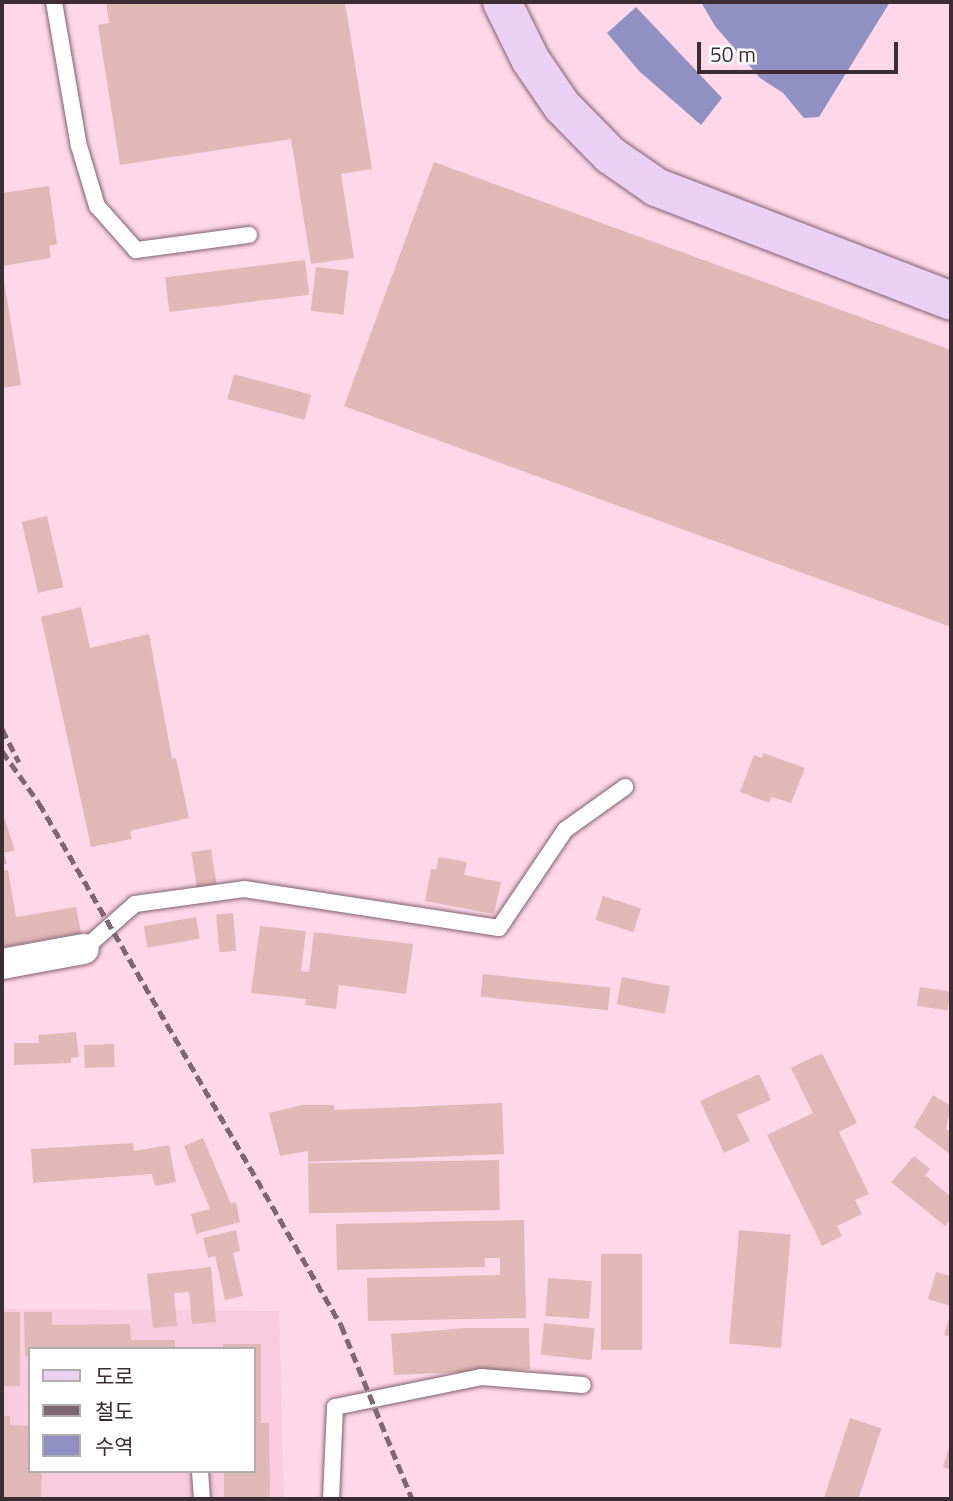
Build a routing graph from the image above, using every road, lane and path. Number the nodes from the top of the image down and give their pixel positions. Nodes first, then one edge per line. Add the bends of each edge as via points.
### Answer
1 (54, 2) edge
2 (502, 2) edge
3 (249, 235) dead end
4 (951, 301) edge
5 (625, 787) dead end
6 (84, 949) joint
7 (2, 964) edge
8 (583, 1385) dead end
9 (200, 1473) edge
10 (202, 1499) edge
11 (331, 1499) edge

1 - 3 lane via 79,146 97,206 136,250
2 - 4 street via 530,59 562,106 610,155 656,187
5 - 6 lane via 565,830 499,928 244,889 135,904
6 - 7 street
8 - 11 lane via 481,1377 335,1407
9 - 10 lane

